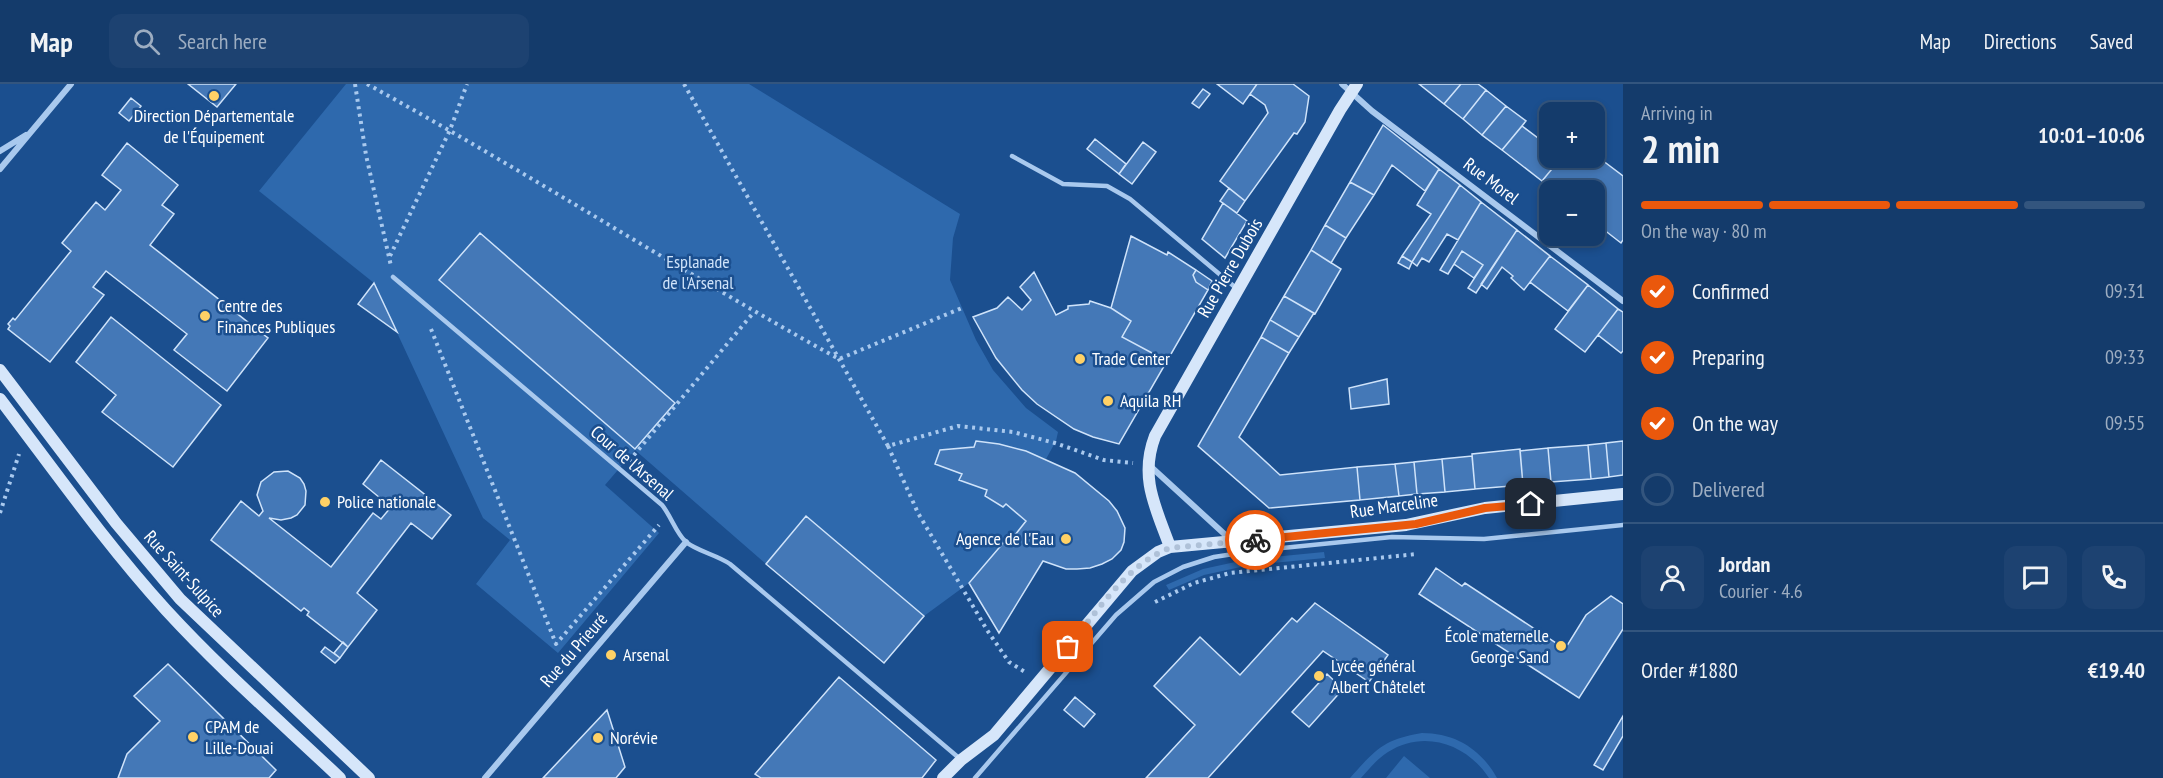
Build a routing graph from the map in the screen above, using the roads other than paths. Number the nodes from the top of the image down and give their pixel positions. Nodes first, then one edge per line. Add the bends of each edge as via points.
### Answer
1 (71, 84) edge
2 (1342, 84) edge
3 (1354, 89) edge
4 (36, 128) junction
5 (0, 151) edge
6 (1012, 156) dead end
7 (0, 169) edge
8 (393, 277) road end
9 (1238, 290) junction
10 (1623, 301) edge
11 (0, 370) edge
12 (0, 399) edge
13 (1148, 465) junction
14 (1623, 494) edge
15 (1623, 525) edge
16 (686, 542) junction
17 (1233, 542) junction
18 (1170, 548) junction
19 (962, 760) junction
20 (340, 778) edge
21 (369, 778) edge
22 (485, 778) edge
23 (943, 778) edge
24 (975, 778) edge

1 - 4 street
2 - 3 street, Rue Morel
3 - 9 street, Rue Pierre Dubois
3 - 10 street, Rue Morel
4 - 5 street
4 - 7 street
6 - 9 lane via 1063,184 1107,186 1130,199
8 - 16 lane, Cour de l'Arsenal via 662,505
9 - 13 street, Rue Pierre Dubois via 1155,436
11 - 21 street, Rue Saint-Sulpice via 116,523 180,599
12 - 20 street, Rue Saint-Sulpice via 154,597
13 - 17 street
13 - 18 street, Rue Pierre Dubois via 1148,485
14 - 17 street, Rue Marceline via 1485,508 1406,525
15 - 24 lane via 1484,539 1392,537 1231,555 1183,567 1154,582 1116,615
16 - 19 lane via 730,564
16 - 22 street, Rue du Prieuré
17 - 18 street, Rue Marceline
18 - 19 street via 1149,557 1132,572 993,735
19 - 23 street

